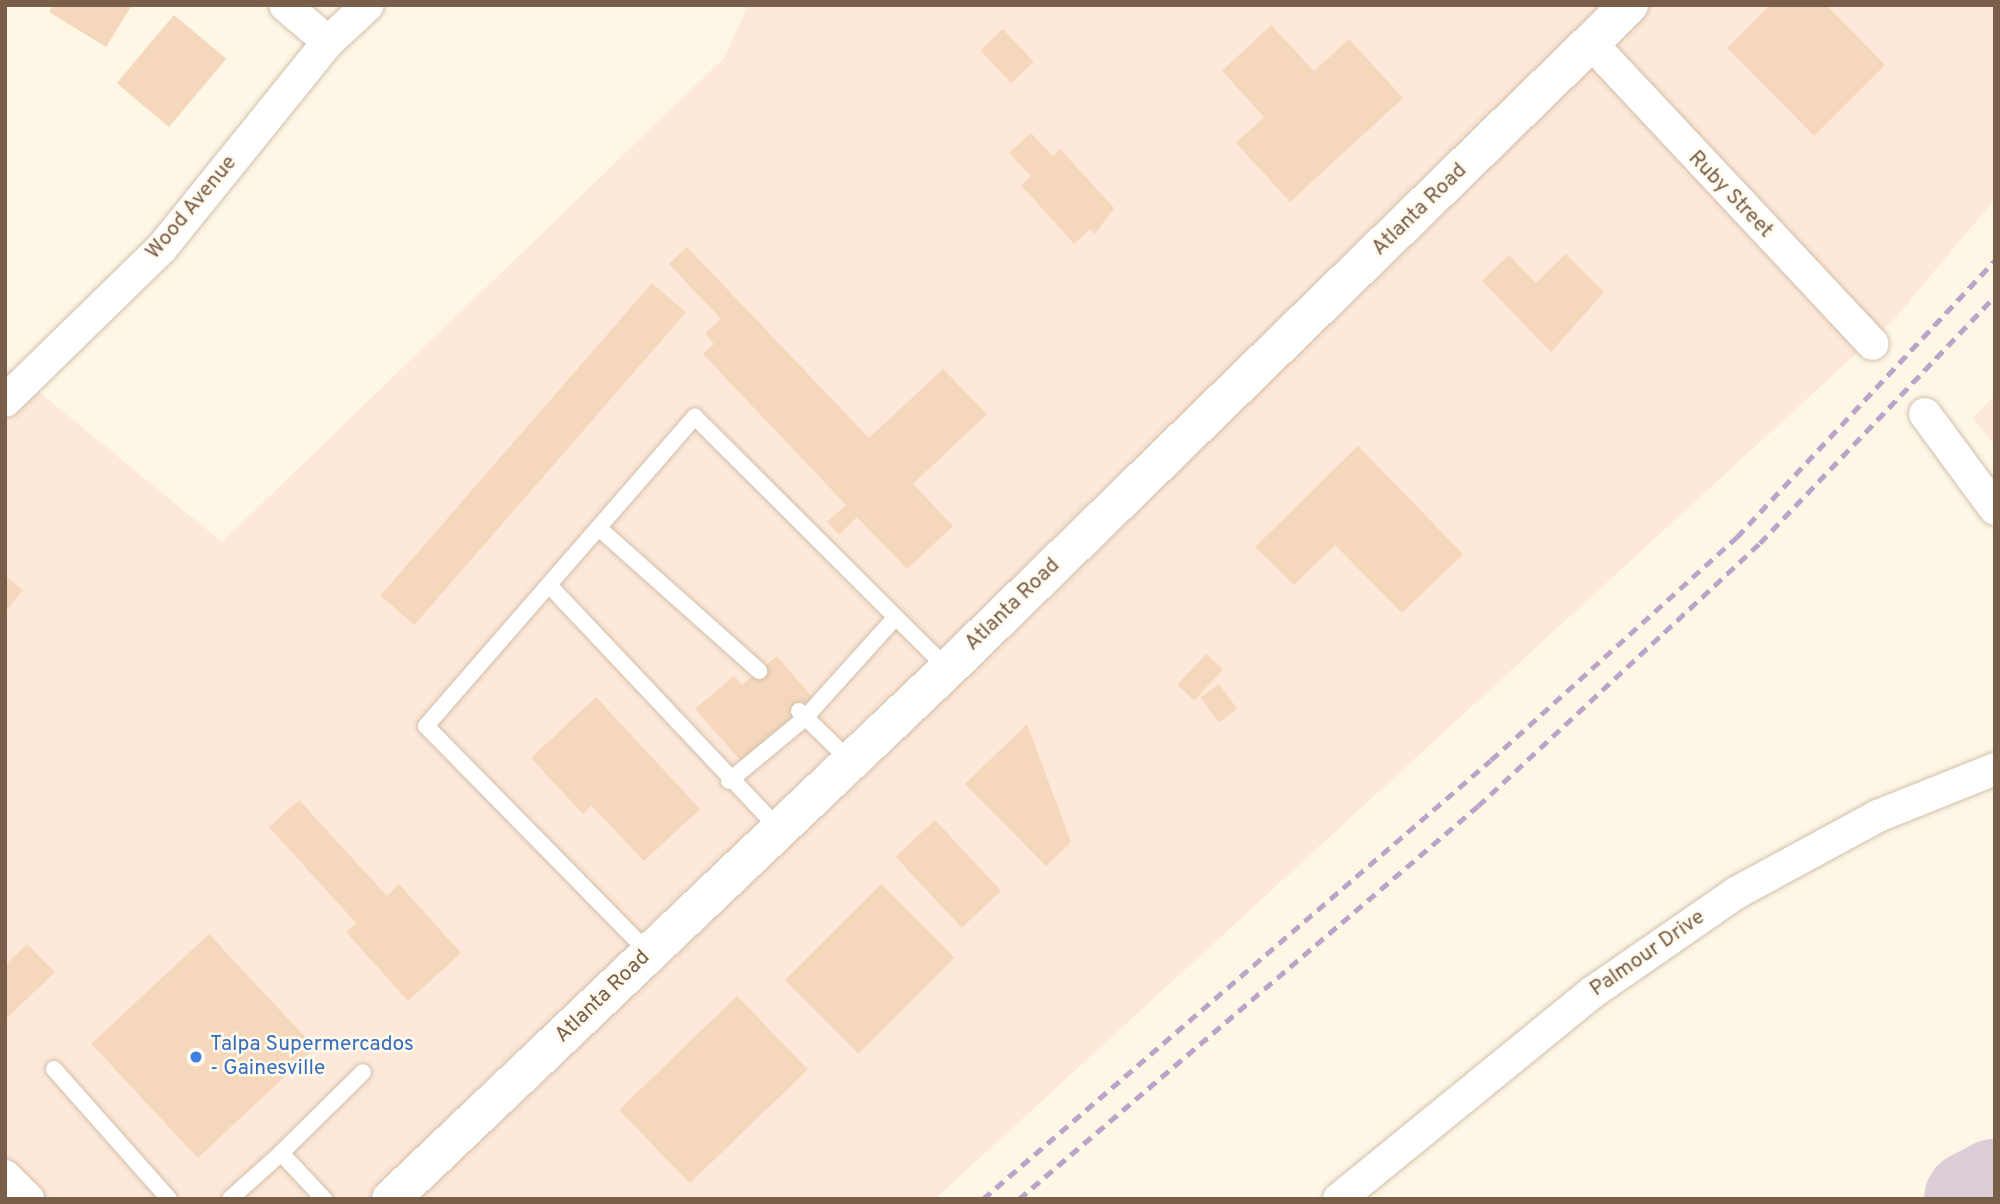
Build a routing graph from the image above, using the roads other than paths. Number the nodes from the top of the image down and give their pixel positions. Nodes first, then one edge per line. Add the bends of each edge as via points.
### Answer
1 (285, 5) edge
2 (368, 5) edge
3 (1629, 5) edge
4 (328, 42) junction
5 (1591, 43) junction
6 (1873, 344) dead end
7 (5, 401) edge
8 (1925, 414) dead end
9 (1995, 509) edge
10 (601, 530) junction
11 (549, 585) junction
12 (895, 618) junction
13 (948, 669) junction
14 (759, 671) dead end
15 (802, 715) junction
16 (851, 762) junction
17 (1995, 769) edge
18 (729, 781) junction
19 (779, 829) junction
20 (649, 953) junction
21 (54, 1069) dead end
22 (363, 1072) dead end
23 (281, 1153) junction
24 (5, 1176) edge
25 (28, 1199) edge
26 (169, 1199) edge
27 (230, 1199) edge
28 (324, 1199) edge
29 (391, 1199) edge
30 (1339, 1199) edge

1 - 4 street
2 - 4 street, Wood Avenue
3 - 5 main road, Atlanta Road
4 - 7 street, Wood Avenue via 161,249
5 - 6 street, Ruby Street
5 - 13 main road, Atlanta Road
8 - 9 street
10 - 11 lane
10 - 12 lane via 695,417
10 - 14 lane
11 - 18 lane
11 - 20 lane via 426,726
12 - 13 lane
12 - 15 lane
13 - 16 main road, Atlanta Road
15 - 16 lane
15 - 18 lane
16 - 19 main road, Atlanta Road
17 - 30 street, Palmour Drive via 1878,816 1736,893 1592,992
18 - 19 lane
19 - 20 main road, Atlanta Road
20 - 29 main road, Atlanta Road
21 - 26 lane
22 - 23 lane
23 - 27 lane
23 - 28 lane
24 - 25 street

